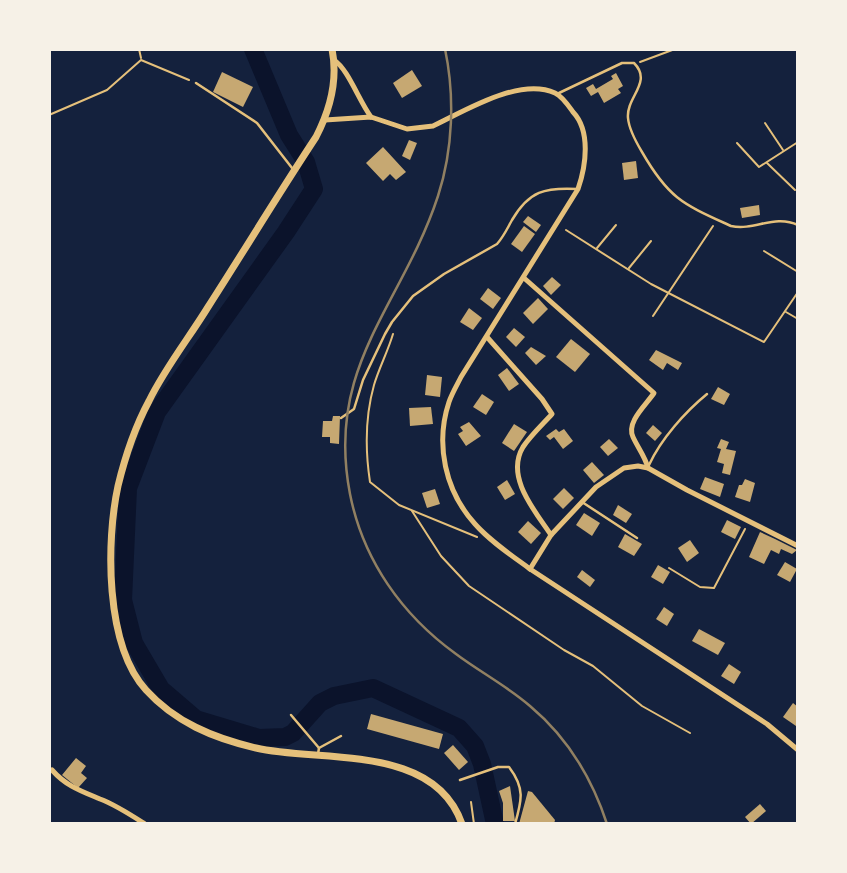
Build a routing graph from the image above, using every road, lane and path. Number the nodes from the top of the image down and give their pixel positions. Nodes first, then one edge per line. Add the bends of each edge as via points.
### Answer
1 (139, 49) edge
2 (332, 49) edge
3 (675, 49) edge
4 (141, 60) junction
5 (334, 60) junction
6 (634, 64) junction
7 (196, 83) joint
8 (558, 94) junction
9 (49, 115) edge
10 (371, 117) junction
11 (325, 120) junction
12 (765, 123) dead end
13 (737, 142) dead end
14 (798, 142) edge
15 (783, 151) junction
16 (766, 162) junction
17 (296, 168) junction
18 (578, 189) junction
19 (795, 190) dead end
20 (717, 220) junction
21 (616, 225) dead end
22 (798, 225) edge
23 (566, 230) dead end
24 (651, 241) dead end
25 (596, 248) junction
26 (764, 251) dead end
27 (628, 269) junction
28 (798, 272) edge
29 (524, 278) junction
30 (798, 292) edge
31 (669, 293) junction
32 (785, 312) junction
33 (653, 316) dead end
34 (798, 319) edge
35 (389, 327) junction
36 (487, 337) junction
37 (707, 394) dead end
38 (341, 418) dead end
39 (648, 468) junction
40 (582, 502) junction
41 (412, 511) junction
42 (749, 522) junction
43 (551, 535) junction
44 (637, 538) dead end
45 (492, 539) junction
46 (798, 545) edge
47 (669, 568) dead end
48 (530, 569) junction
49 (291, 715) dead end
50 (690, 733) dead end
51 (341, 736) dead end
52 (798, 750) edge
53 (318, 751) junction
54 (52, 770) dead end
55 (460, 780) dead end
56 (471, 802) dead end
57 (145, 824) edge
58 (462, 824) edge
59 (474, 824) edge
60 (515, 824) edge

1 - 4 path
2 - 5 main road
3 - 6 path
4 - 7 path
4 - 9 path via 107,90
5 - 10 street via 342,65
5 - 11 main road
6 - 8 lane via 622,63
6 - 20 lane via 642,79 628,110 634,138 671,194
7 - 17 lane via 257,123
8 - 10 street via 544,89 512,91 422,128 396,127
8 - 18 street via 579,118 584,137
10 - 11 street
11 - 17 main road
12 - 15 path
13 - 16 path via 759,167
14 - 15 path
15 - 16 path
16 - 19 path
17 - 53 main road via 149,400 128,449 118,488 110,558 123,650 144,688 175,717 209,735 258,748
18 - 29 street
18 - 35 lane via 537,192 518,209 497,244 413,296
20 - 22 lane via 740,228 769,220
20 - 31 path
21 - 25 path
23 - 25 path
24 - 27 path
25 - 27 path
26 - 28 path
27 - 31 path
29 - 36 street
29 - 39 street via 654,393 631,425
30 - 32 path
31 - 32 path via 764,342
31 - 33 path
32 - 34 path
35 - 38 lane via 354,409
35 - 41 path via 393,335 368,415 367,461 370,482
36 - 43 street via 552,414 523,447 517,464 526,497
36 - 45 street via 449,402 442,454 463,510
37 - 39 lane via 660,446
39 - 40 street via 624,468
39 - 42 street
40 - 43 street
40 - 44 lane
41 - 45 path via 474,537
41 - 50 path via 441,556 469,586 593,666 653,713
42 - 46 street
42 - 47 path via 714,588 700,587
43 - 48 street
45 - 48 street
48 - 52 street via 766,724
49 - 53 lane
51 - 53 lane
53 - 58 main road via 412,771 441,790
54 - 57 street via 75,789
55 - 60 lane via 509,767 523,799
56 - 59 path

